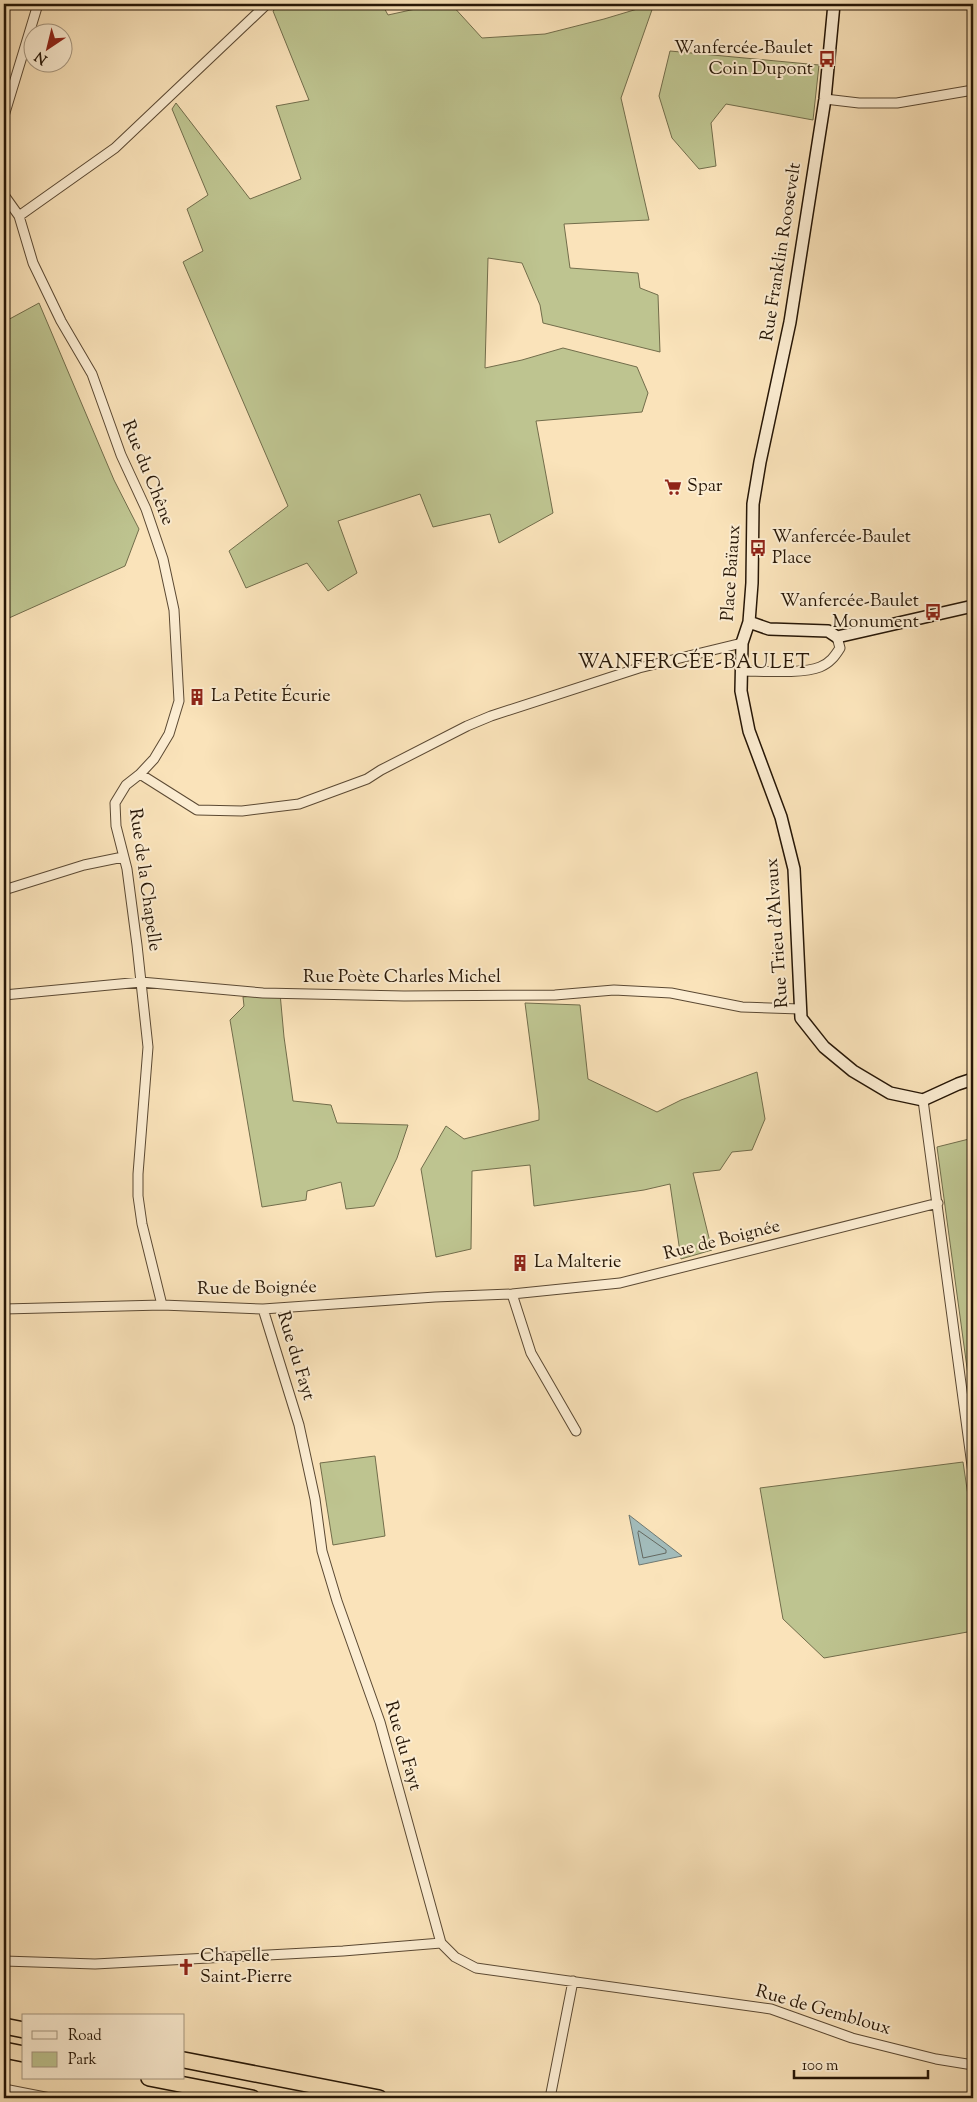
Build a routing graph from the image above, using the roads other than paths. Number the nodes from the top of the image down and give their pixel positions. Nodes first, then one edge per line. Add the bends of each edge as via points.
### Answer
1 (38, 4) edge
2 (267, 4) edge
3 (834, 4) edge
4 (973, 90) edge
5 (824, 99) junction
6 (4, 116) edge
7 (4, 195) edge
8 (19, 216) junction
9 (754, 504) joint
10 (973, 606) edge
11 (748, 622) junction
12 (837, 637) junction
13 (742, 643) junction
14 (680, 658) joint
15 (741, 671) junction
16 (140, 774) junction
17 (123, 857) junction
18 (4, 890) edge
19 (141, 982) junction
20 (4, 995) edge
21 (800, 1008) junction
22 (973, 1079) edge
23 (923, 1100) junction
24 (938, 1204) junction
25 (512, 1294) junction
26 (162, 1305) junction
27 (4, 1309) edge
28 (263, 1309) junction
29 (576, 1431) dead end
30 (973, 1473) edge
31 (441, 1943) junction
32 (4, 1961) edge
33 (573, 1981) junction
34 (4, 2026) edge
35 (22, 2030) edge
36 (4, 2050) edge
37 (22, 2054) edge
38 (185, 2060) edge
39 (973, 2065) edge
40 (159, 2080) edge
41 (4, 2089) edge
42 (50, 2098) edge
43 (252, 2098) edge
44 (379, 2098) edge
45 (550, 2098) edge

1 - 6 street
2 - 8 street via 115,148
3 - 5 main road, Rue Franklin Roosevelt
4 - 5 street via 897,103
5 - 9 main road, Rue Franklin Roosevelt via 790,322
7 - 8 street, Rue du Chêne
8 - 16 street, Rue du Chêne via 33,263 92,374 121,455 146,508 174,610 179,701 169,734 154,759
9 - 11 main road, Place Baïaux
10 - 12 main road
11 - 12 main road via 769,629 828,631
11 - 13 main road, Place Baïaux
12 - 15 street via 840,648 833,659 820,667
13 - 14 street, Place Baïaux
13 - 15 main road, Place Baïaux
14 - 16 street, Rue de la Chapelle via 491,716 450,734 368,779 298,804 242,811 198,810
15 - 21 main road, Rue Trieu d'Alvaux via 741,691 749,731 781,817 794,869
16 - 17 street, Rue de la Chapelle via 126,785 116,803 116,826
17 - 18 street via 84,865
17 - 19 street, Rue de la Chapelle
19 - 20 street, Rue Poète Charles Michel
19 - 21 street, Rue Poète Charles Michel via 264,993 404,996 555,995 614,990 670,993 742,1007
19 - 26 street, Rue de la Chapelle via 148,1047 138,1196
21 - 23 main road, Rue Trieu d'Alvaux via 801,1018 824,1047 853,1070 890,1093
22 - 23 main road
23 - 24 street
24 - 25 street, Rue de Boignée via 620,1283
24 - 30 street
25 - 28 street, Rue de Boignée
25 - 29 street via 531,1353
26 - 27 street, Rue de Boignée
26 - 28 street, Rue de Boignée
28 - 31 street, Rue du Fayt via 299,1425 322,1550 380,1722
31 - 32 street via 95,1964
31 - 33 street via 455,1957 476,1968
33 - 39 street, Rue de Gembloux via 771,2008 852,2038
33 - 45 street
34 - 35 highway
36 - 37 highway
38 - 44 highway
40 - 43 highway
41 - 42 street

